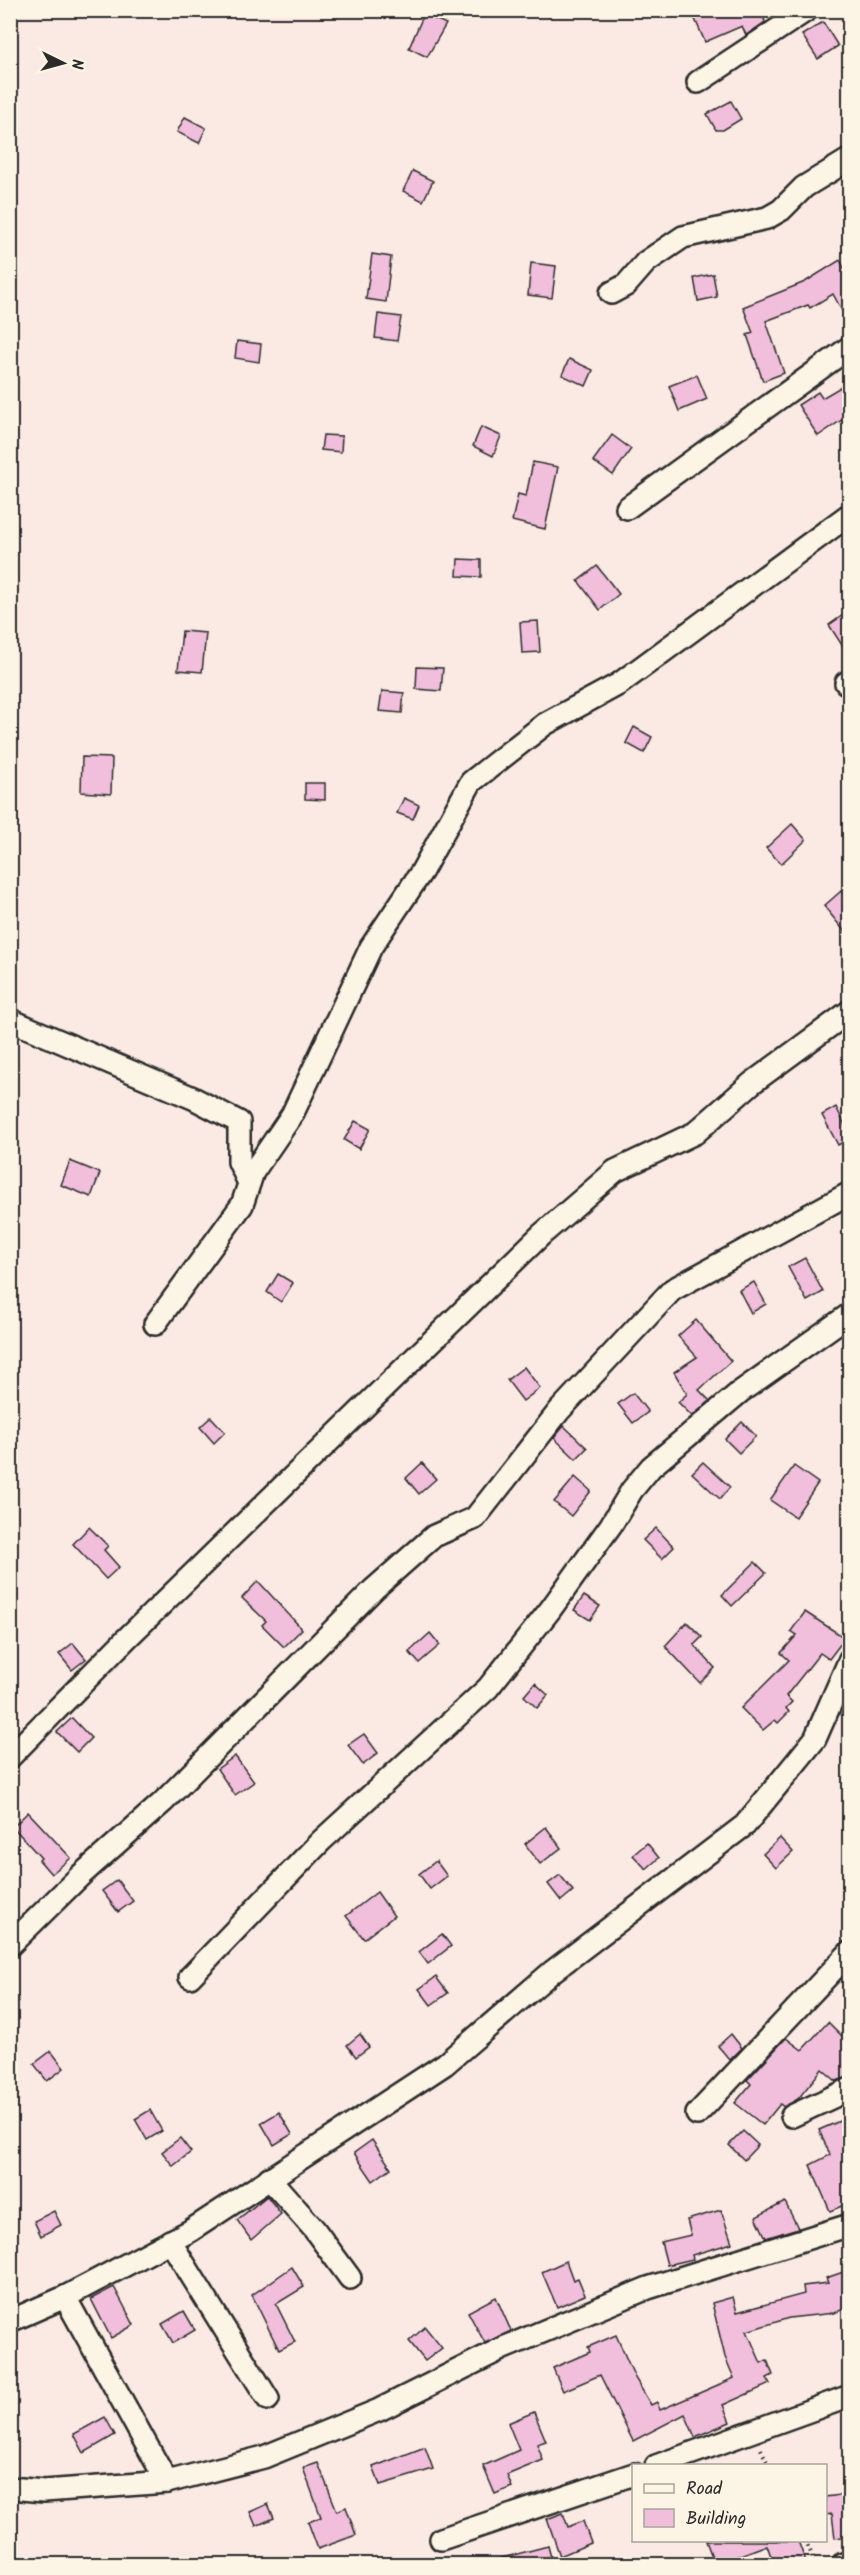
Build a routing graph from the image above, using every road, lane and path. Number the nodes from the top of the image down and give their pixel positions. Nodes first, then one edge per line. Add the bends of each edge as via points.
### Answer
1 (807, 10) edge
2 (698, 82) dead end
3 (849, 159) edge
4 (611, 293) dead end
5 (849, 347) edge
6 (627, 508) dead end
7 (849, 514) edge
8 (849, 1011) edge
9 (10, 1020) edge
10 (249, 1183) junction
11 (849, 1193) edge
12 (849, 1314) edge
13 (155, 1324) dead end
14 (849, 1659) edge
15 (10, 1757) edge
16 (10, 1945) edge
17 (849, 1952) edge
18 (190, 1977) dead end
19 (849, 2089) edge
20 (697, 2114) dead end
21 (792, 2116) dead end
22 (269, 2178) junction
23 (849, 2225) edge
24 (170, 2241) junction
25 (350, 2278) dead end
26 (65, 2297) junction
27 (10, 2321) edge
28 (849, 2396) edge
29 (268, 2398) dead end
30 (662, 2464) edge
31 (632, 2474) edge
32 (167, 2482) junction
33 (10, 2488) edge
34 (441, 2539) dead end
35 (805, 2542) edge
36 (849, 2562) edge
37 (816, 2565) edge
38 (843, 2565) edge

1 - 2 street
3 - 4 street via 804,187 782,210 767,218 683,237
5 - 6 street
7 - 10 street via 619,684 545,724 471,783 422,871 371,947 292,1115
8 - 15 street via 752,1083 695,1132 615,1171 541,1235
9 - 10 street via 193,1098 239,1122 239,1161
10 - 13 street via 242,1205
11 - 16 street via 672,1290 559,1411 475,1518 434,1536 374,1589 163,1802
12 - 18 street via 740,1392 651,1467 550,1610 488,1688 321,1841
14 - 22 street via 815,1739 745,1825 553,1971 445,2064
17 - 20 street
19 - 21 street
22 - 24 street
22 - 25 street
23 - 32 street via 648,2288 501,2349 379,2410 275,2453
24 - 26 street
24 - 29 street
26 - 27 street
26 - 32 street
28 - 30 street
31 - 34 street
32 - 33 street via 44,2491
35 - 37 path
36 - 38 street

